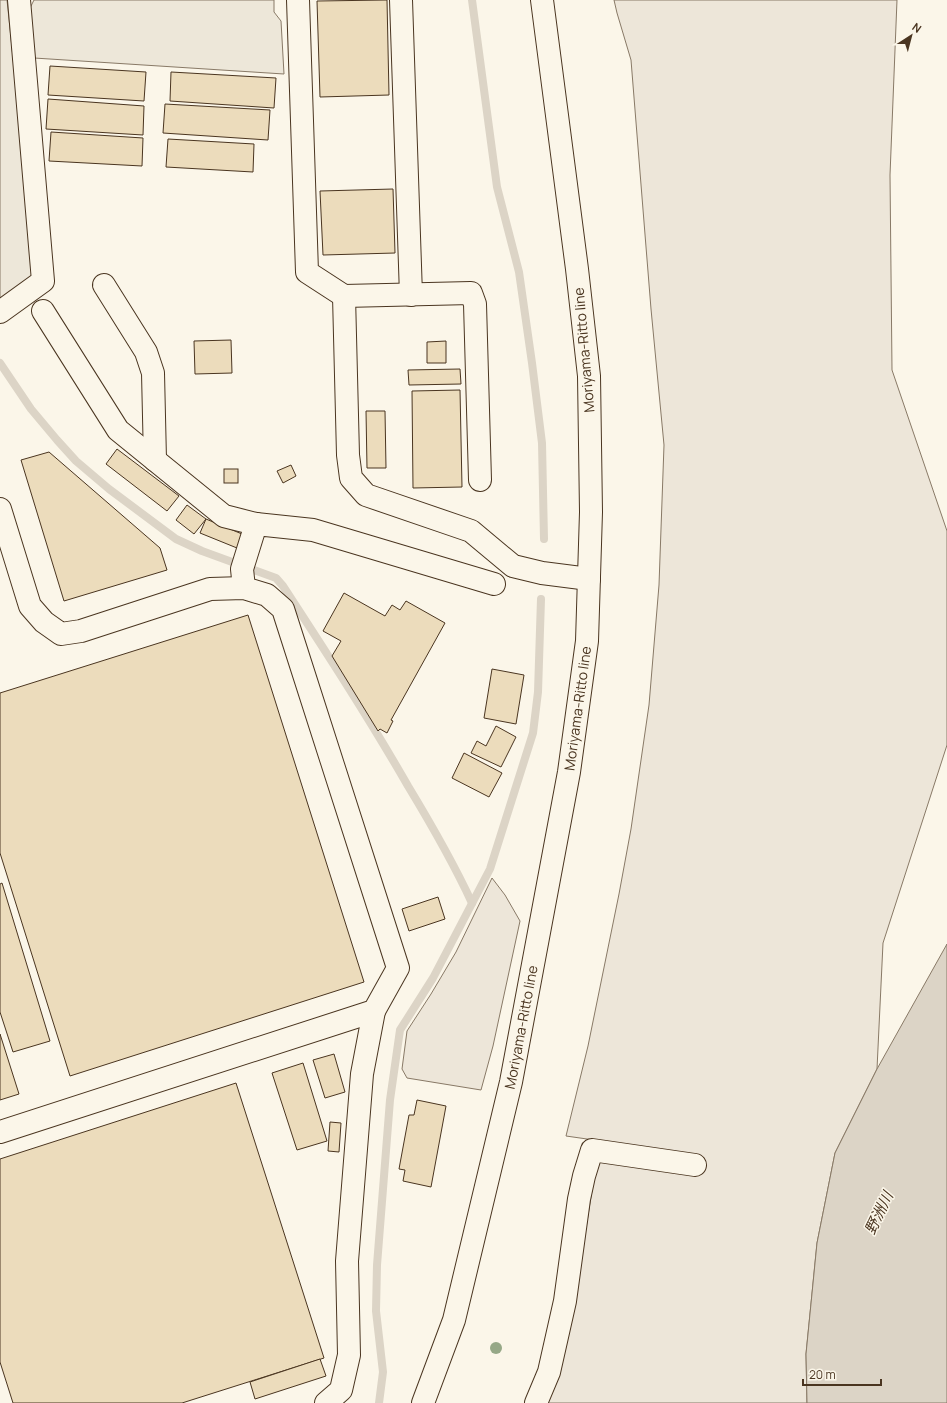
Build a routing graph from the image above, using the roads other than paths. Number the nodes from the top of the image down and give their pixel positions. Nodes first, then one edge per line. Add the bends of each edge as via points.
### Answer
1 (19, 0) edge
2 (298, 0) edge
3 (402, 0) edge
4 (542, 0) edge
5 (104, 285) dead end
6 (411, 295) junction
7 (344, 296) junction
8 (43, 311) dead end
9 (0, 312) edge
10 (155, 460) junction
11 (480, 480) dead end
12 (0, 509) edge
13 (256, 524) junction
14 (244, 573) junction
15 (589, 579) junction
16 (494, 584) dead end
17 (374, 1011) junction
18 (0, 1132) edge
19 (695, 1165) dead end
20 (326, 1403) edge
21 (423, 1403) edge
22 (536, 1403) edge

1 - 9 main road via 43,281
2 - 7 main road via 307,272
3 - 6 main road
4 - 15 main road, Moriyama-Ritto line via 589,376
5 - 10 main road via 146,352 153,373
6 - 7 main road
6 - 11 main road via 471,294 474,304
7 - 15 main road via 348,455 351,478 366,495 471,531 513,566 542,573
8 - 10 main road via 118,430
10 - 13 main road via 224,516
12 - 14 main road via 30,606 44,622 61,634 81,631 210,589
13 - 14 main road
13 - 16 main road via 313,530
14 - 17 main road via 283,610 398,968
15 - 21 main road, Moriyama-Ritto line via 587,641 569,772 511,1082 454,1320
17 - 18 main road
17 - 20 main road via 362,1074 347,1261 349,1355 341,1390
19 - 22 main road via 592,1150 579,1199 565,1301 549,1372

